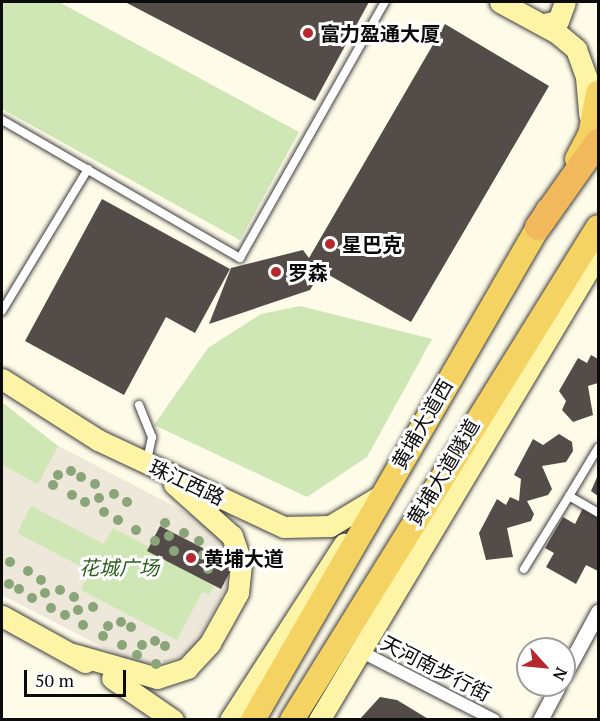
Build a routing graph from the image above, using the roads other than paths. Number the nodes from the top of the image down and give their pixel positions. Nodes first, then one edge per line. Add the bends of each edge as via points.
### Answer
1 (385, 2) edge
2 (500, 2) edge
3 (565, 2) edge
4 (544, 24) junction
5 (598, 93) edge
6 (2, 120) edge
7 (595, 133) edge
8 (88, 169) junction
9 (538, 227) joint
10 (598, 227) edge
11 (598, 258) edge
12 (2, 311) edge
13 (2, 379) edge
14 (139, 405) dead end
15 (598, 448) edge
16 (148, 463) junction
17 (380, 496) junction
18 (569, 496) junction
19 (598, 513) edge
20 (524, 568) dead end
21 (598, 612) edge
22 (2, 616) edge
23 (360, 651) junction
24 (576, 653) edge
25 (73, 654) junction
26 (552, 697) edge
27 (173, 720) edge
28 (230, 720) edge
29 (253, 720) edge
30 (292, 720) edge
31 (319, 720) edge
32 (494, 720) edge
33 (540, 720) edge

1 - 8 lane via 240,258
2 - 4 main road
3 - 4 main road via 558,21
4 - 7 main road via 566,39 582,63
5 - 7 main road
6 - 8 lane
7 - 9 highway
8 - 12 lane
9 - 17 main road, 黄埔大道西
10 - 30 main road, 黄埔大道隧道
11 - 23 main road
13 - 16 main road, 珠江西路 via 54,415
14 - 16 lane via 152,437
15 - 18 lane
16 - 17 main road, 珠江西路 via 300,531 330,526
16 - 25 main road via 232,536 241,562 238,593 204,650 173,675 141,678
17 - 28 main road, 黄埔大道西 via 317,583
17 - 29 main road
18 - 19 lane
18 - 20 lane
21 - 24 street
22 - 25 main road
23 - 31 main road
23 - 32 street, 天河南步行街
25 - 27 main road
26 - 33 street

